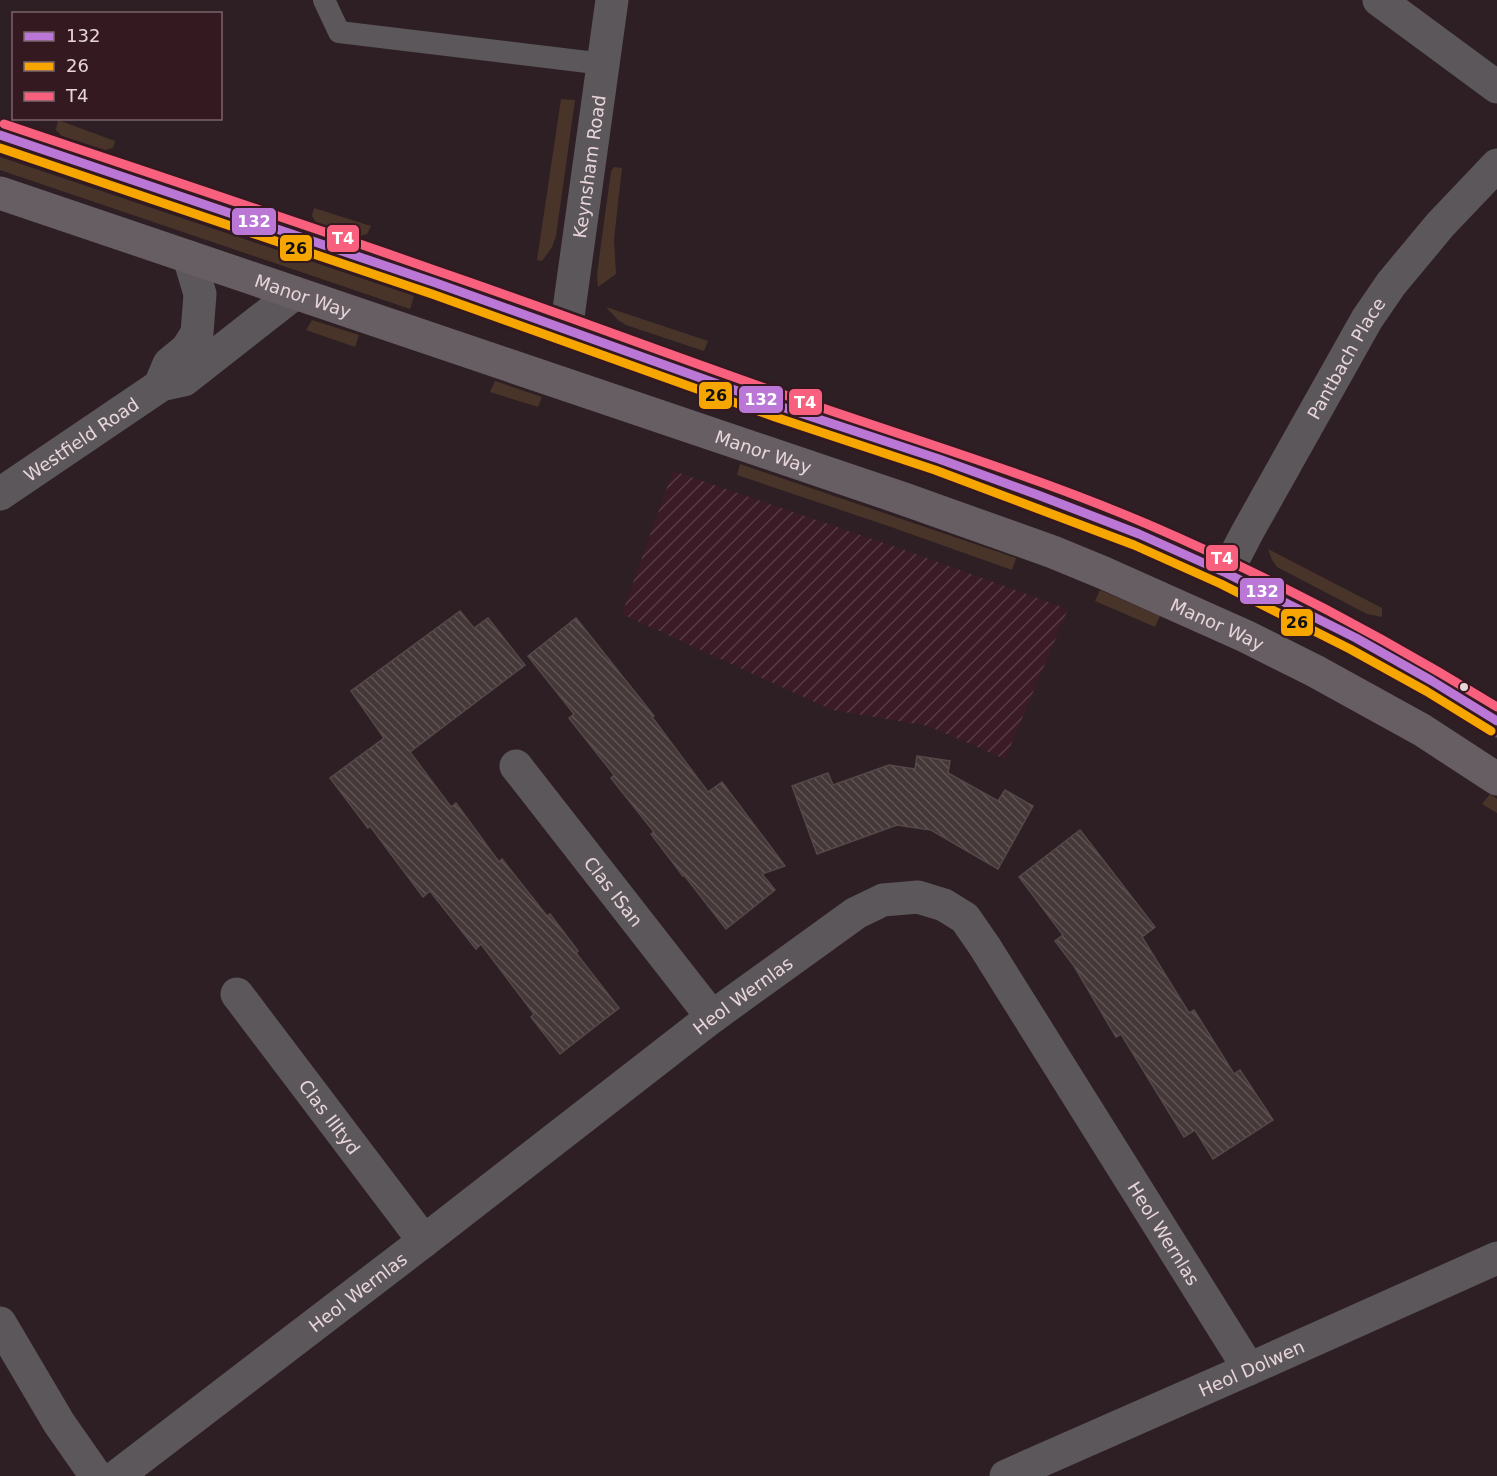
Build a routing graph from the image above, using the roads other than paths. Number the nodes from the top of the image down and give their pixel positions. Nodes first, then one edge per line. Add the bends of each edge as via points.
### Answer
1 (324, 0) edge
2 (612, 0) edge
3 (1379, 0) edge
4 (604, 64) junction
5 (1497, 87) edge
6 (0, 135) edge
7 (1497, 165) edge
8 (0, 193) edge
9 (189, 257) junction
10 (295, 293) junction
11 (566, 331) junction
12 (160, 385) junction
13 (0, 494) edge
14 (1226, 573) junction
15 (1497, 721) edge
16 (516, 766) dead end
17 (1497, 779) edge
18 (237, 994) dead end
19 (712, 1017) junction
20 (424, 1241) junction
21 (1497, 1258) edge
22 (0, 1323) edge
23 (1249, 1369) junction
24 (96, 1476) edge
25 (117, 1476) edge
26 (1006, 1476) edge

1 - 4 lane via 339,32
2 - 4 street, Keynsham Road
3 - 5 street
4 - 11 street, Keynsham Road
6 - 11 highway
7 - 14 street, Pantbach Place via 1440,225 1367,319
8 - 9 highway, Manor Way
9 - 10 highway, Manor Way
9 - 12 street, Westfield Road via 200,294 197,333 170,364
10 - 12 street, Westfield Road via 184,380
10 - 17 highway, Manor Way via 1053,552 1315,670 1422,730
11 - 14 highway via 1038,495
12 - 13 street, Westfield Road
14 - 15 highway via 1356,638
16 - 19 street, Clas ISan
18 - 20 street, Clas Illtyd
19 - 20 street, Heol Wernlas
19 - 23 street, Heol Wernlas via 856,913 883,900 918,897 944,905 965,918
20 - 25 street, Heol Wernlas
21 - 23 street, Heol Dolwen
22 - 24 street via 59,1423
23 - 26 street, Heol Dolwen

